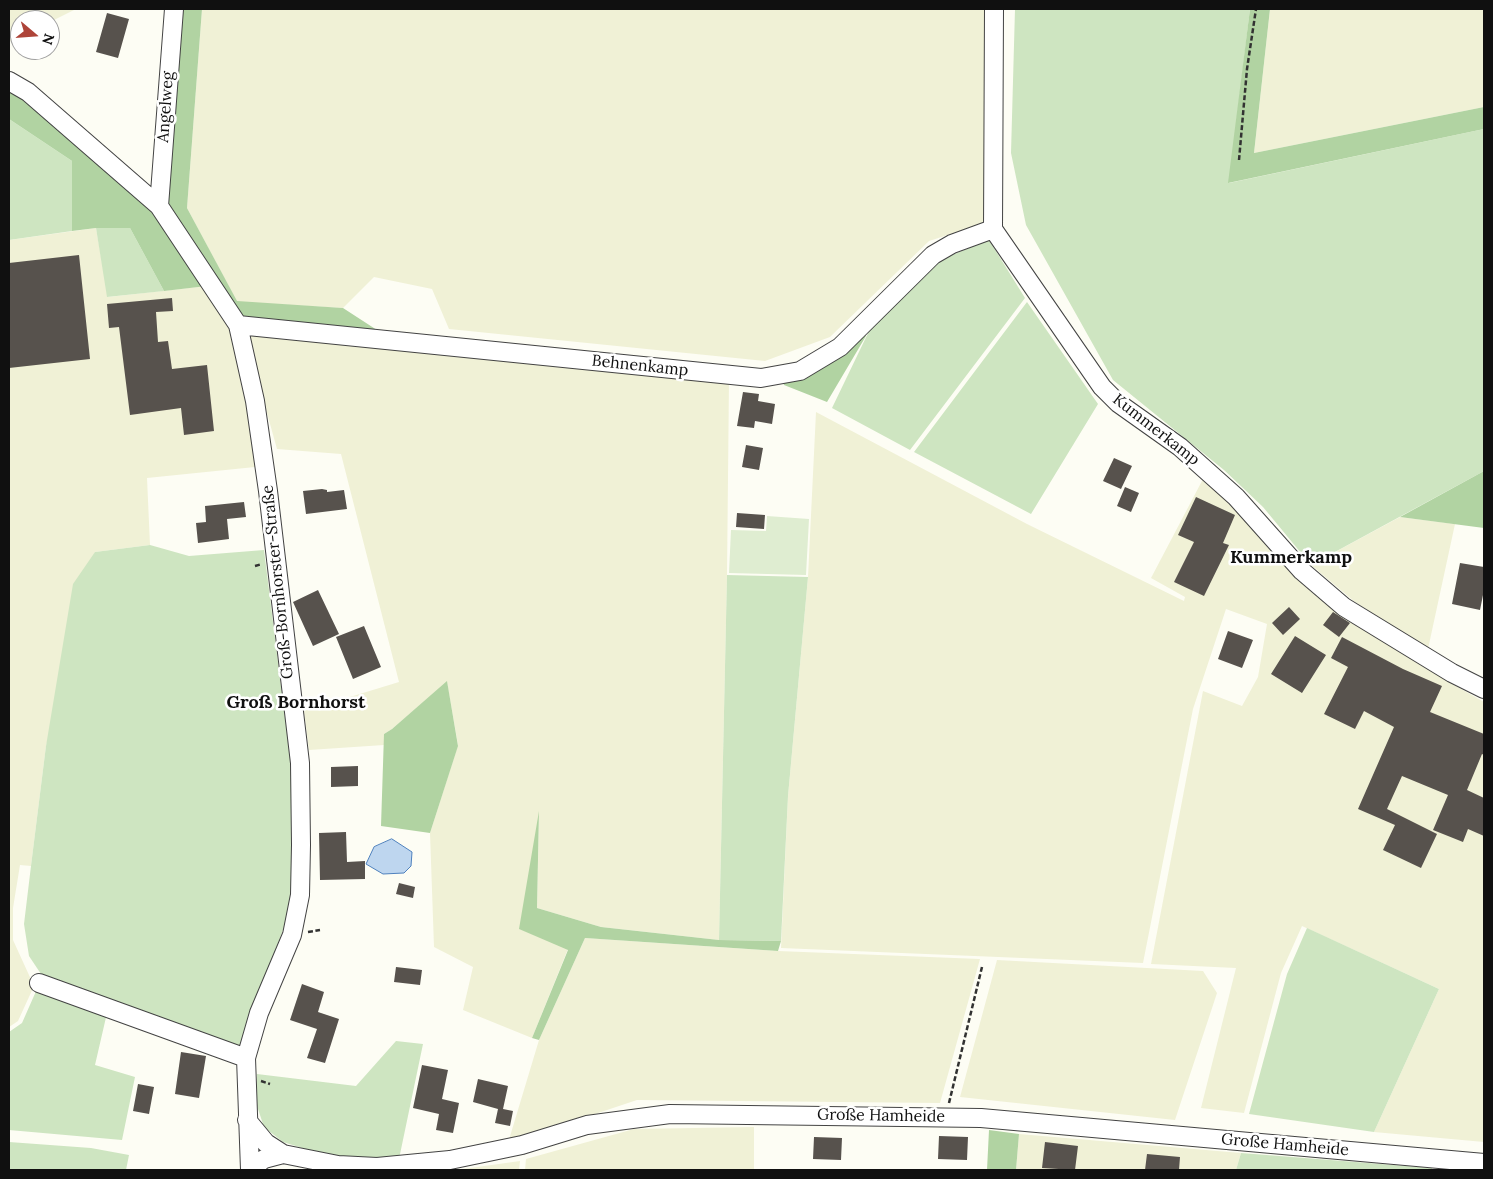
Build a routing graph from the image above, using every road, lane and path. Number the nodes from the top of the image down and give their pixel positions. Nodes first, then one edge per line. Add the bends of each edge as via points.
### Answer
1 (174, 9) edge
2 (994, 9) edge
3 (1256, 9) edge
4 (9, 81) edge
5 (1238, 160) dead end
6 (159, 206) junction
7 (993, 229) junction
8 (238, 325) junction
9 (1484, 689) edge
10 (982, 967) dead end
11 (39, 983) dead end
12 (246, 1058) junction
13 (945, 1116) junction
14 (247, 1120) junction
15 (283, 1154) junction
16 (1484, 1163) edge
17 (250, 1170) edge

1 - 6 street, Angelweg
2 - 7 street
3 - 5 path
4 - 6 street, Groß-Bornhorster-Straße via 28,92
6 - 8 street, Groß-Bornhorster-Straße
7 - 8 street, Behnenkamp via 952,244 933,255 840,348 800,371 761,378
7 - 9 street, Kummerkamp via 1102,387 1118,403 1180,447 1236,497 1302,571 1344,607
8 - 12 street, Groß-Bornhorster-Straße via 255,401 268,491 300,763 301,845 300,895 292,935 259,1013
10 - 13 path
11 - 12 street
12 - 14 street, Groß-Bornhorster-Straße
13 - 15 street, Große Hamheide via 670,1114 586,1125 522,1145 450,1160 384,1166 338,1165
13 - 16 street, Große Hamheide
14 - 15 street, Große Hamheide via 257,1134
14 - 17 street, Groß-Bornhorster-Straße
15 - 17 street via 264,1159

